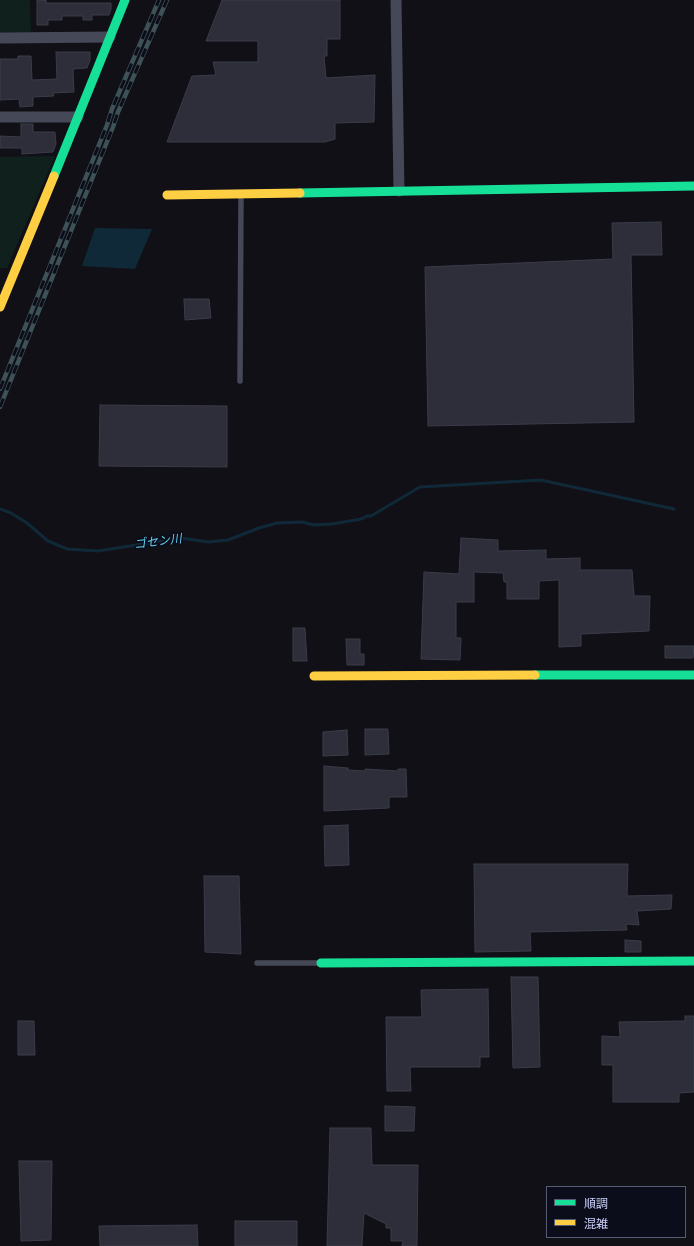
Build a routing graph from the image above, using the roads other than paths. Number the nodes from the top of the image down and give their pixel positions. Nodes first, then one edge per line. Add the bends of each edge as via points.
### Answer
1 (124, 0) edge
2 (396, 0) edge
3 (110, 37) junction
4 (0, 38) edge
5 (0, 117) edge
6 (78, 117) junction
7 (694, 186) edge
8 (399, 191) junction
9 (241, 193) junction
10 (167, 195) dead end
11 (3, 292) edge
12 (0, 307) edge
13 (240, 381) dead end
14 (694, 675) edge
15 (314, 676) dead end
16 (694, 961) edge
17 (257, 963) dead end
18 (321, 963) joint

1 - 3 street
2 - 8 street
3 - 4 street
3 - 6 street
5 - 6 street
6 - 11 street
7 - 8 street
8 - 9 street
9 - 10 street
9 - 13 lane
11 - 12 street
14 - 15 street
16 - 18 street
17 - 18 lane

